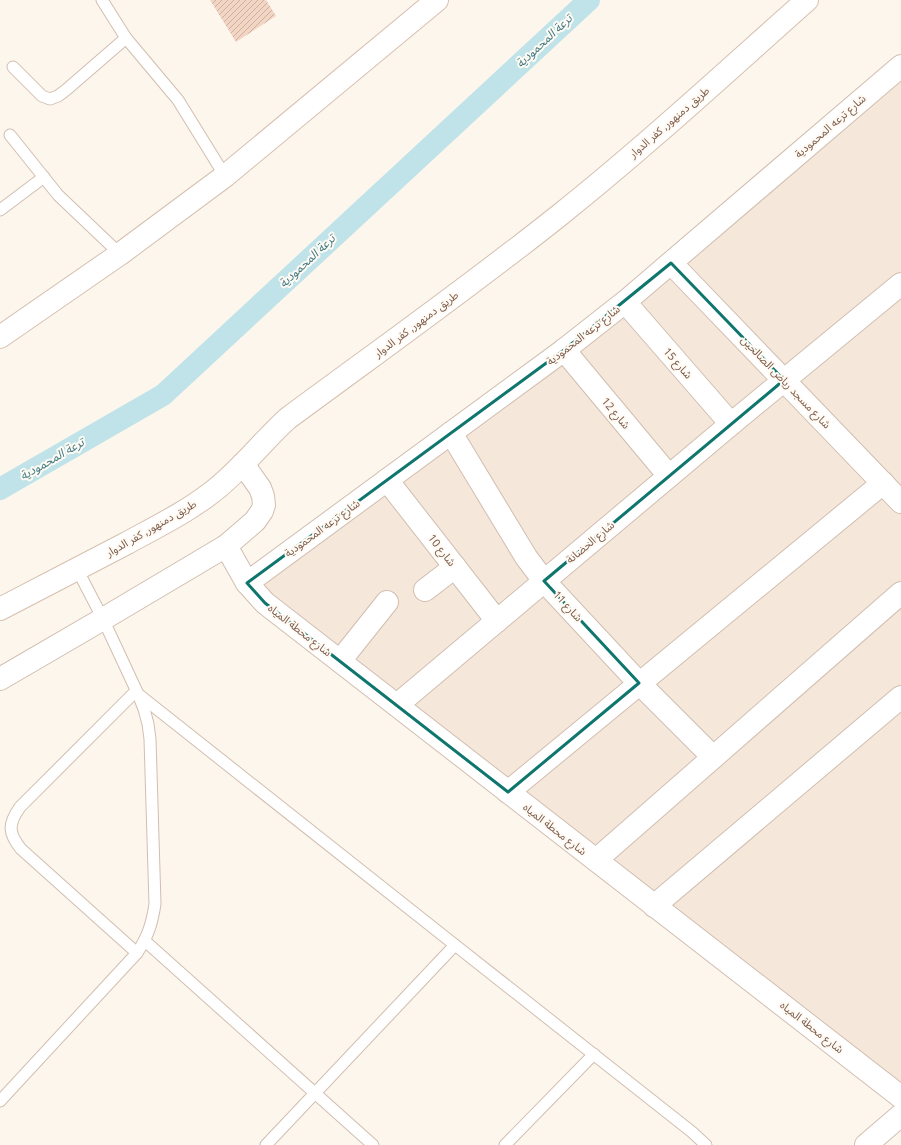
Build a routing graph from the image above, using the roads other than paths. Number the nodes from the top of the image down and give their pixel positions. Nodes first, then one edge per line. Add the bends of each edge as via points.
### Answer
1 (102, 0) edge
2 (437, 0) edge
3 (807, 0) edge
4 (126, 38) junction
5 (901, 66) edge
6 (13, 67) dead end
7 (10, 135) dead end
8 (225, 176) junction
9 (44, 177) junction
10 (0, 210) edge
11 (120, 254) junction
12 (671, 263) junction
13 (901, 284) edge
14 (625, 302) junction
15 (0, 337) edge
16 (564, 350) junction
17 (784, 380) junction
18 (731, 424) junction
19 (451, 433) junction
20 (243, 464) junction
21 (669, 476) junction
22 (387, 480) junction
23 (883, 483) junction
24 (901, 502) edge
25 (226, 546) junction
26 (455, 567) junction
27 (77, 569) junction
28 (544, 581) junction
29 (247, 583) junction
30 (425, 590) dead end
31 (901, 593) edge
32 (387, 602) dead end
33 (0, 609) edge
34 (103, 619) junction
35 (496, 621) junction
36 (340, 661) junction
37 (0, 679) edge
38 (639, 683) junction
39 (137, 693) junction
40 (901, 697) edge
41 (397, 705) junction
42 (713, 757) junction
43 (508, 792) junction
44 (596, 860) junction
45 (654, 906) junction
46 (145, 941) junction
47 (455, 945) junction
48 (137, 953) junction
49 (594, 1054) junction
50 (315, 1094) junction
51 (901, 1097) edge
52 (0, 1101) edge
53 (901, 1115) edge
54 (266, 1145) edge
55 (373, 1145) edge
56 (505, 1145) edge
57 (706, 1145) edge
58 (866, 1145) edge

1 - 4 lane
2 - 8 street
3 - 20 street, طريق دمنهور, كفر الدوار via 562,214 287,419
4 - 6 lane via 66,90 50,99 42,96
4 - 8 lane via 178,100
5 - 12 street, شارع ترعه المحمودية
7 - 9 lane
8 - 11 street
9 - 10 lane
9 - 11 lane via 58,195
11 - 15 street
12 - 14 street, شارع ترعه المحمودية
12 - 17 street, شارع مسجد رياض الصالحين
13 - 17 street, شارع الحضانة
14 - 16 street, شارع ترعه المحمودية
14 - 18 street, شارع 15
16 - 19 street, شارع ترعه المحمودية
16 - 21 street, شارع 12
17 - 18 street, شارع الحضانة
17 - 23 street, شارع مسجد رياض الصالحين
18 - 21 street, شارع الحضانة
19 - 22 street, شارع ترعه المحمودية
19 - 28 street, شارع 11 via 526,557
20 - 25 street via 260,488 264,505 255,521
20 - 27 street, طريق دمنهور, كفر الدوار via 228,480 192,506
21 - 28 street, شارع الحضانة
22 - 26 street, شارع 10
22 - 29 street, شارع ترعه المحمودية
23 - 24 street, شارع مسجد رياض الصالحين
23 - 38 street
25 - 29 street, شارع محطة المياه
25 - 34 street
26 - 30 street
26 - 35 street, شارع 10
27 - 33 street, طريق دمنهور, كفر الدوار
27 - 34 lane
28 - 35 street, شارع الحضانة
28 - 38 street, شارع 11
29 - 36 street, شارع محطة المياه via 265,603
31 - 42 street
32 - 36 street
34 - 37 street
34 - 39 lane
35 - 41 street, شارع الحضانة
36 - 41 street, شارع محطة المياه
38 - 42 street, شارع 11
38 - 43 street
39 - 46 lane via 144,709 150,739 155,888 152,923
39 - 47 lane
39 - 48 lane via 20,807 13,817 11,828 14,840 21,849
40 - 45 street
41 - 43 street, شارع محطة المياه
42 - 44 street
43 - 44 street, شارع محطة المياه
44 - 45 street, شارع محطة المياه
45 - 51 street, شارع محطة المياه
46 - 48 lane
46 - 50 lane
47 - 49 lane
47 - 50 lane
48 - 52 lane
49 - 56 lane
49 - 57 lane
50 - 54 lane
50 - 55 lane
53 - 58 street

